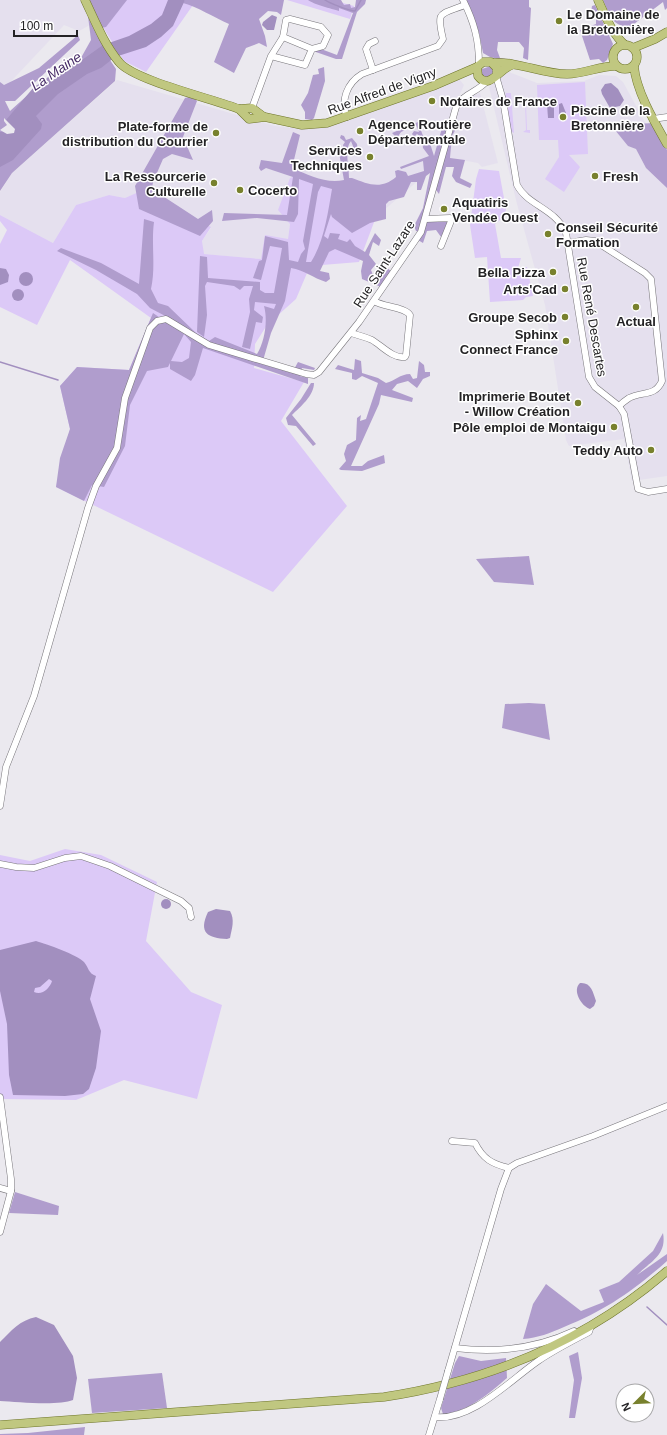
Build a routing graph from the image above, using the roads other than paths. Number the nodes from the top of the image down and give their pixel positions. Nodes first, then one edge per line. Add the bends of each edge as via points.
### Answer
1 (85, 0) edge
2 (598, 0) edge
3 (464, 2) edge
4 (610, 26) junction
5 (667, 32) edge
6 (283, 37) junction
7 (375, 41) dead end
8 (312, 49) junction
9 (616, 49) junction
10 (632, 49) junction
11 (271, 56) junction
12 (615, 63) junction
13 (484, 64) junction
14 (512, 65) junction
15 (631, 68) junction
16 (373, 70) junction
17 (459, 75) junction
18 (488, 78) junction
19 (251, 112) junction
20 (347, 117) junction
21 (667, 117) edge
22 (655, 118) junction
23 (667, 141) edge
24 (667, 144) edge
25 (426, 220) junction
26 (568, 243) junction
27 (441, 246) dead end
28 (374, 301) junction
29 (351, 332) junction
30 (619, 406) junction
31 (667, 489) edge
32 (0, 806) edge
33 (0, 864) edge
34 (191, 917) dead end
35 (0, 1097) edge
36 (667, 1106) edge
37 (452, 1141) dead end
38 (509, 1168) junction
39 (0, 1188) edge
40 (11, 1191) junction
41 (0, 1232) edge
42 (667, 1272) edge
43 (601, 1320) junction
44 (591, 1326) junction
45 (455, 1348) junction
46 (435, 1417) junction
47 (0, 1425) edge
48 (429, 1435) edge

1 - 19 main road via 104,39 119,62 130,72
2 - 4 main road
3 - 13 street via 474,26
3 - 16 street via 441,16 439,26 443,38 438,46
4 - 9 main road
4 - 10 main road via 619,40
5 - 10 main road
6 - 8 street
6 - 8 street via 286,20 321,27 328,35 325,43 320,48
6 - 11 street
7 - 16 street via 366,49
8 - 11 street via 305,65
9 - 10 main road
9 - 12 main road
10 - 15 main road
11 - 19 street
12 - 14 main road, Rue Alfred de Vigny via 567,74
12 - 15 main road
13 - 14 main road, Rue Alfred de Vigny via 502,62
13 - 17 main road, Rue Alfred de Vigny
13 - 18 main road
13 - 18 main road via 497,68
14 - 18 main road
15 - 22 main road
16 - 20 street via 354,78 349,87 343,107
17 - 18 main road, Rue Alfred de Vigny via 470,74
17 - 20 main road, Rue Alfred de Vigny
18 - 25 street, Rue Saint-Lazare via 479,88 462,98 456,106
18 - 26 street, Rue René Descartes via 501,90 517,185 524,195 553,215 563,226
19 - 20 main road, Rue Alfred de Vigny via 302,125 321,124
21 - 22 street
22 - 23 main road
22 - 24 main road
25 - 27 street via 450,218
25 - 28 street, Rue Saint-Lazare via 421,232
26 - 30 street, Rue René Descartes via 590,377 595,387
26 - 30 street via 595,241 651,279 662,381 652,393 630,397
28 - 29 street, Rue Saint-Lazare
28 - 29 street via 406,311 410,315 405,357 399,357 371,340
29 - 32 street, Rue Saint-Lazare via 325,366 316,374 310,375 209,345 166,319 158,321 150,328 125,398 117,448 96,486 88,508 34,696 6,768
30 - 31 street via 625,418 638,490 648,492
33 - 34 street via 34,868 65,858 81,856 110,866 181,901 190,908
35 - 40 street via 10,1164
36 - 38 street
37 - 38 street via 474,1143 490,1163
38 - 45 street
39 - 40 street
40 - 41 street
42 - 43 main road
43 - 44 main road
43 - 45 street via 594,1320 550,1341 522,1348 493,1351
44 - 46 street via 588,1332 540,1360 483,1402 452,1416
44 - 47 main road via 562,1342 499,1369 412,1393 377,1398
45 - 46 street, bridge
46 - 48 street

